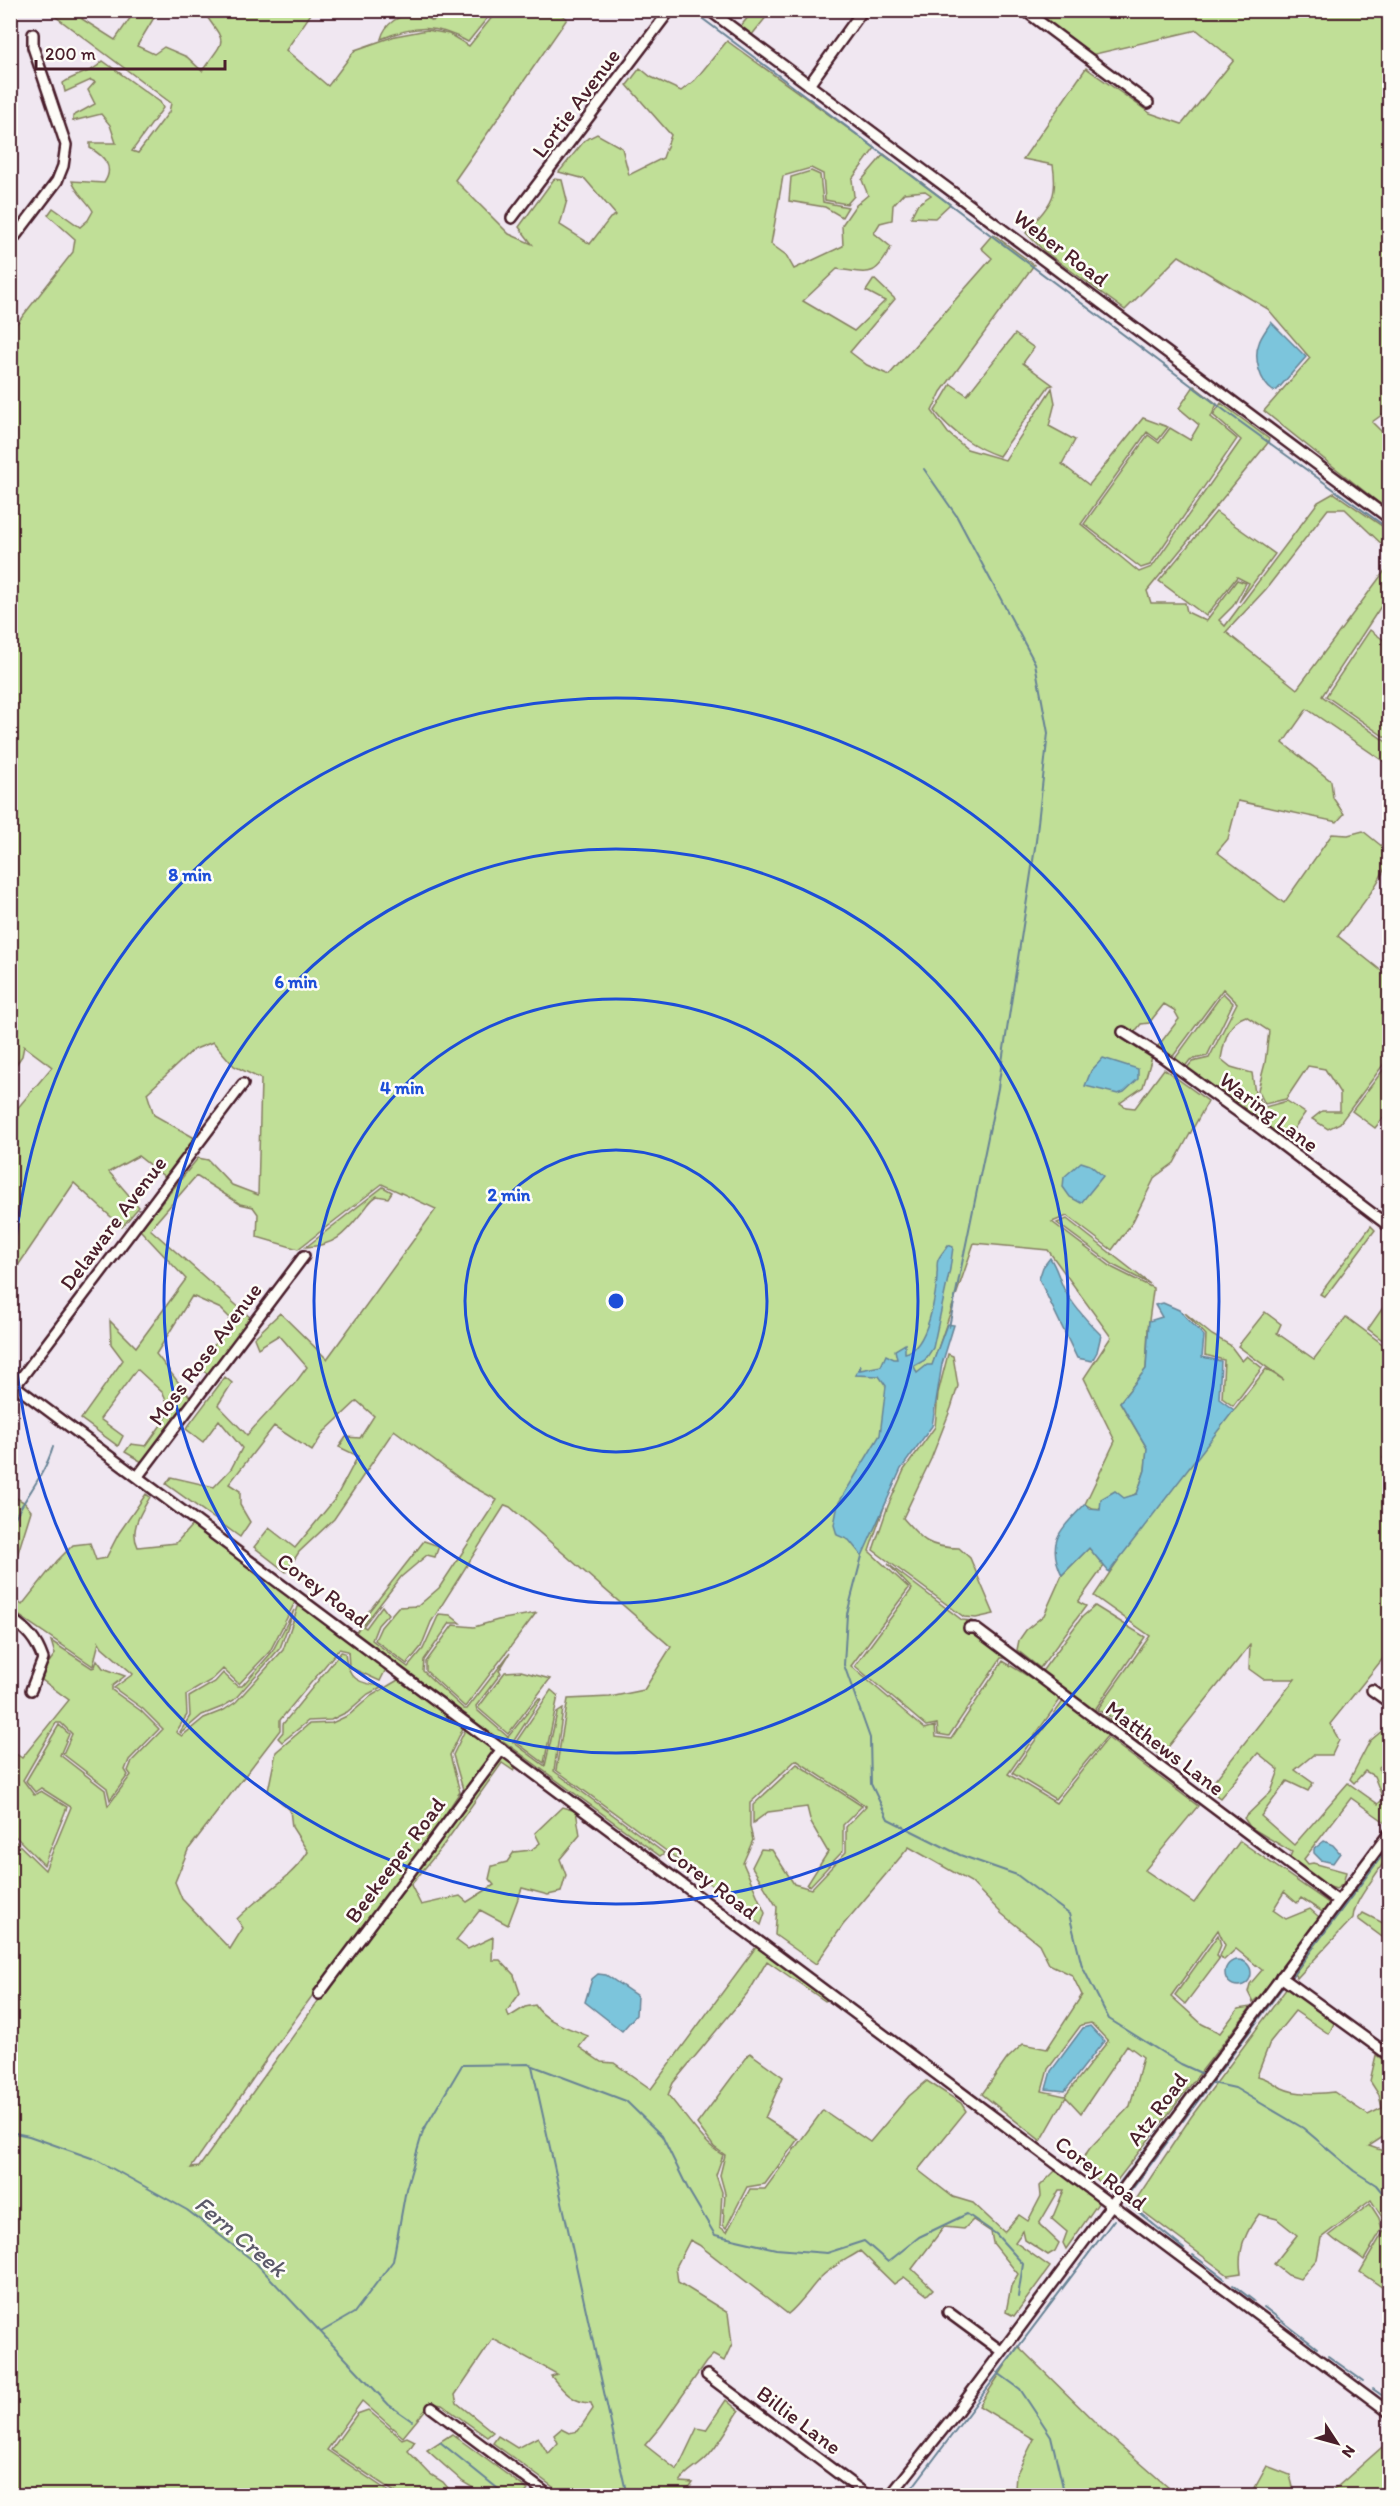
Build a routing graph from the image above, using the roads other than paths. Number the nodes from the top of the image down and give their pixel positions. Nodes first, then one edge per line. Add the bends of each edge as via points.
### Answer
1 (670, 10) edge
2 (709, 10) edge
3 (863, 10) edge
4 (1024, 10) edge
5 (33, 34) dead end
6 (810, 85) junction
7 (1148, 103) dead end
8 (512, 218) dead end
9 (10, 243) edge
10 (1389, 519) edge
11 (1123, 1032) dead end
12 (243, 1084) dead end
13 (1389, 1227) edge
14 (304, 1256) dead end
15 (13, 1384) edge
16 (138, 1476) junction
17 (10, 1618) edge
18 (969, 1628) dead end
19 (31, 1690) dead end
20 (1372, 1690) dead end
21 (1389, 1702) edge
22 (502, 1749) junction
23 (1389, 1832) edge
24 (1338, 1901) junction
25 (1281, 1977) junction
26 (319, 1994) dead end
27 (1389, 2056) edge
28 (1110, 2204) junction
29 (948, 2312) dead end
30 (1001, 2351) junction
31 (707, 2375) dead end
32 (432, 2408) dead end
33 (1389, 2413) edge
34 (550, 2496) edge
35 (868, 2496) edge
36 (890, 2496) edge

1 - 8 street, Lortie Avenue
2 - 6 street, Weber Road
3 - 6 street
4 - 7 street
5 - 9 street via 33,47 66,145 57,181
6 - 10 street, Weber Road
11 - 13 street, Waring Lane via 1252,1122
12 - 15 street, Delaware Avenue
14 - 16 street, Moss Rose Avenue
15 - 16 street, Corey Road
16 - 22 street, Corey Road
17 - 19 street via 28,1630 43,1659
18 - 24 street, Matthews Lane via 975,1628
20 - 21 street
22 - 26 street, Beekeeper Road
22 - 28 street, Corey Road
23 - 24 street, Atz Road
24 - 25 street, Atz Road
25 - 27 street
25 - 28 street, Atz Road
28 - 30 street, Atz Road
28 - 33 street, Corey Road
29 - 30 street
30 - 36 street, Atz Road
31 - 35 street, Billie Lane
32 - 34 street

